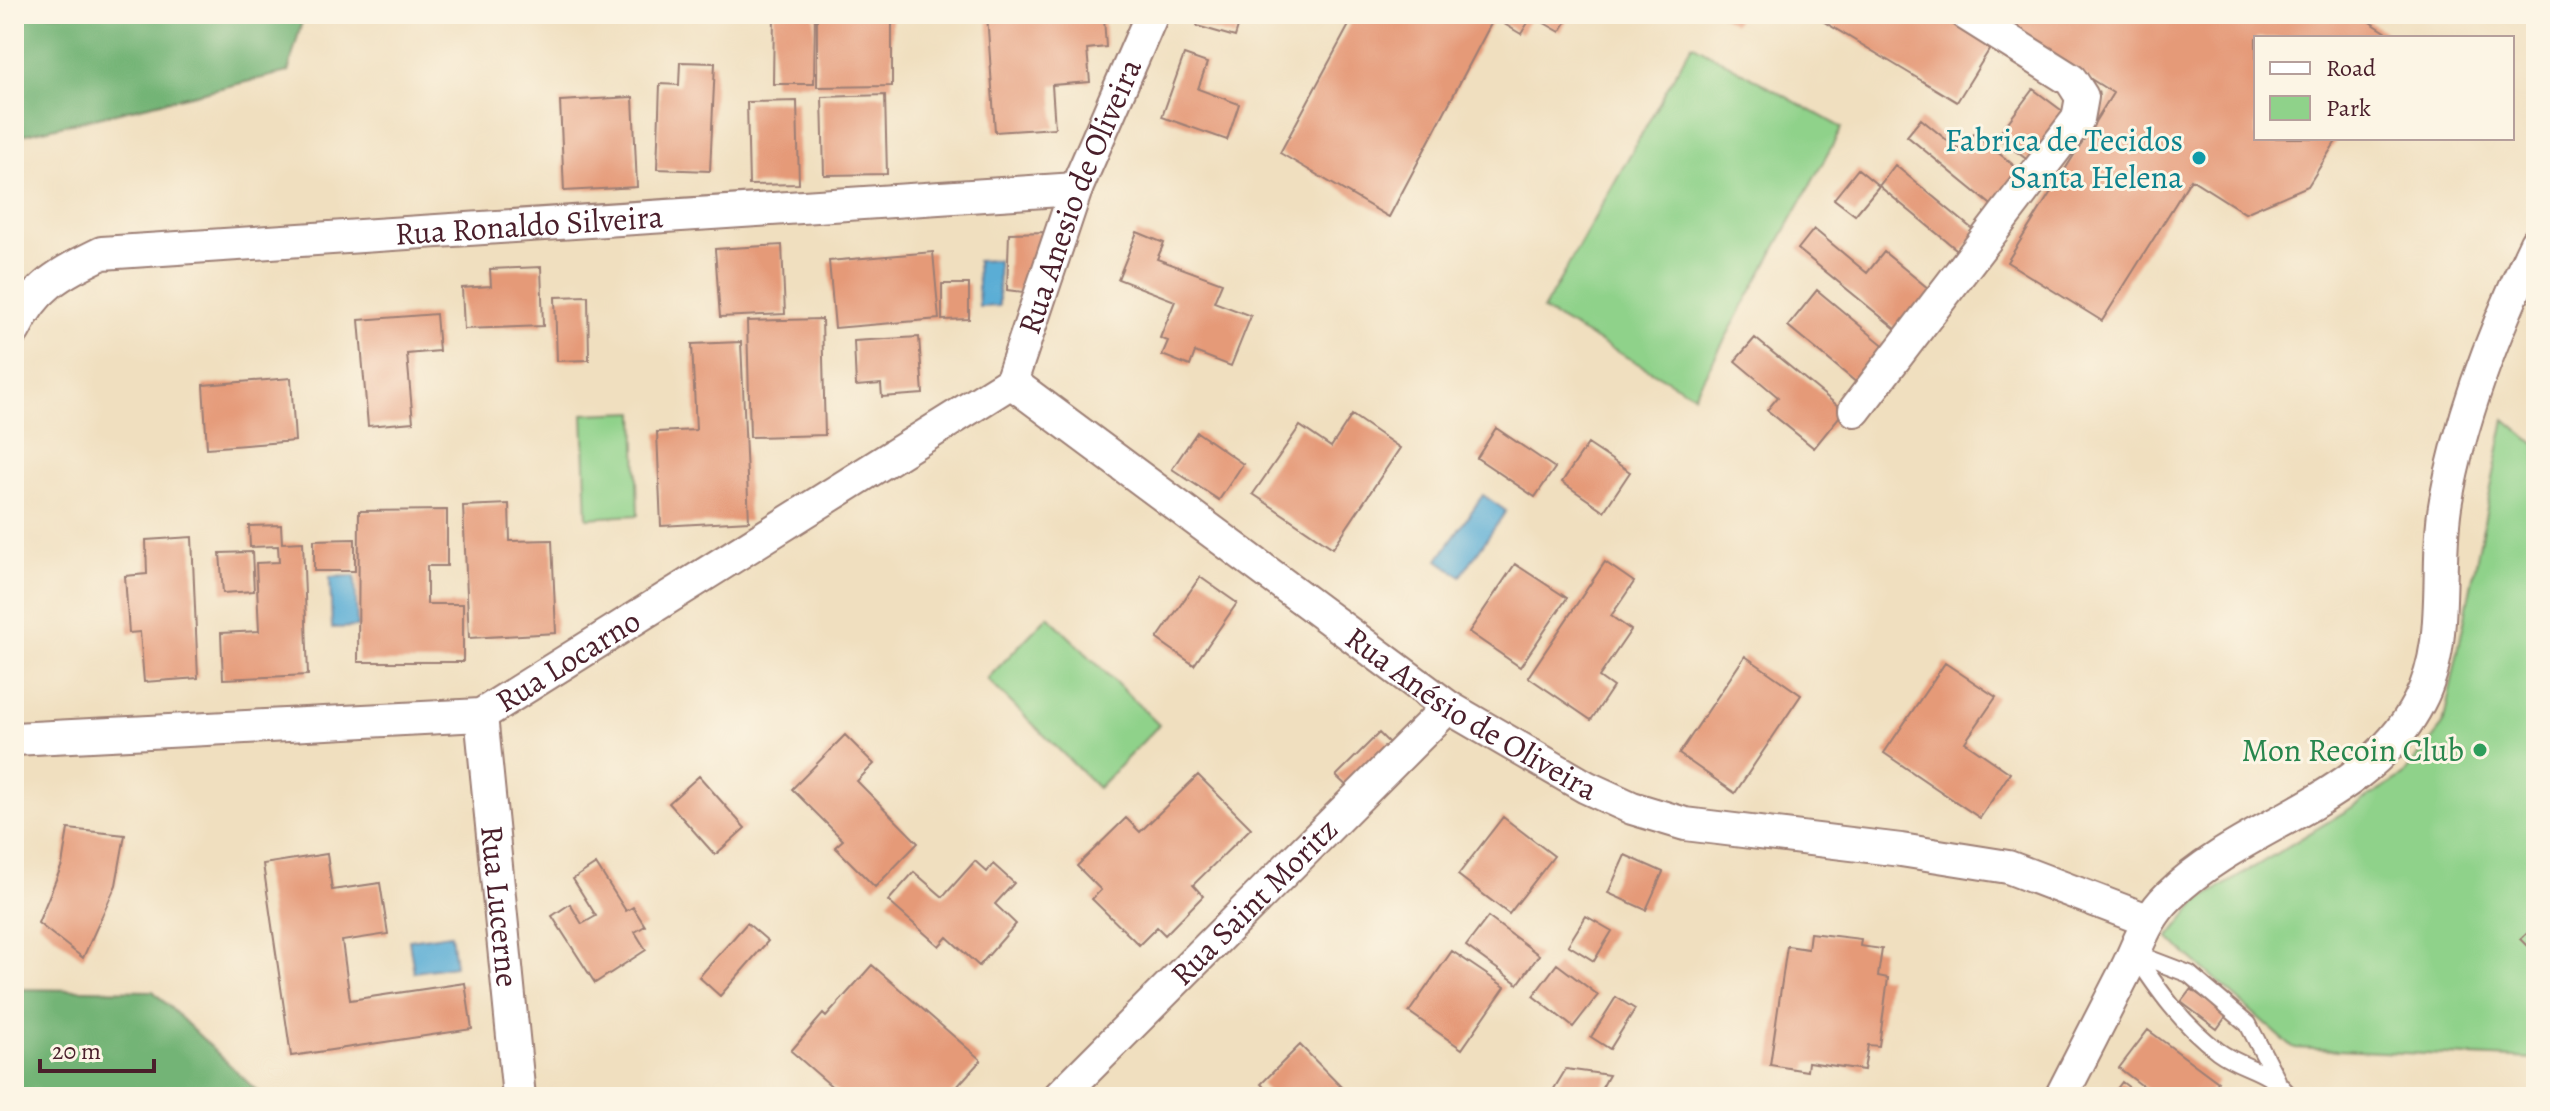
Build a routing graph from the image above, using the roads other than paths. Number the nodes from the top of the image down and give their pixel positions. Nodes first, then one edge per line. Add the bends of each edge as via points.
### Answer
1 (1152, 14) edge
2 (1966, 14) edge
3 (1076, 189) junction
4 (2536, 243) edge
5 (14, 330) edge
6 (1011, 382) junction
7 (1855, 410) dead end
8 (1448, 707) junction
9 (481, 715) junction
10 (14, 739) edge
11 (2147, 920) junction
12 (2134, 953) junction
13 (2277, 1080) junction
14 (519, 1097) edge
15 (1059, 1097) edge
16 (2061, 1097) edge
17 (2290, 1097) edge

1 - 3 street, Rua Anesio de Oliveira
2 - 7 street via 2071,80 2082,97 2078,119
3 - 5 street, Rua Ronaldo Silveira via 102,253 58,274 28,302
3 - 6 street, Rua Anesio de Oliveira
4 - 11 street via 2478,378 2446,500 2432,671 2419,703 2354,780 2226,852 2171,894
6 - 8 street, Rua Anésio de Oliveira
6 - 9 street, Rua Locarno
8 - 11 street, Rua Anésio de Oliveira via 1632,808 1685,824 2008,867
8 - 15 street, Rua Saint Moritz
9 - 10 street, Rua Locarno
9 - 14 street, Rua Lucerne
11 - 12 street
12 - 13 lane via 2168,1005 2220,1052
12 - 13 lane via 2189,974 2248,1024
12 - 16 street
13 - 17 lane

